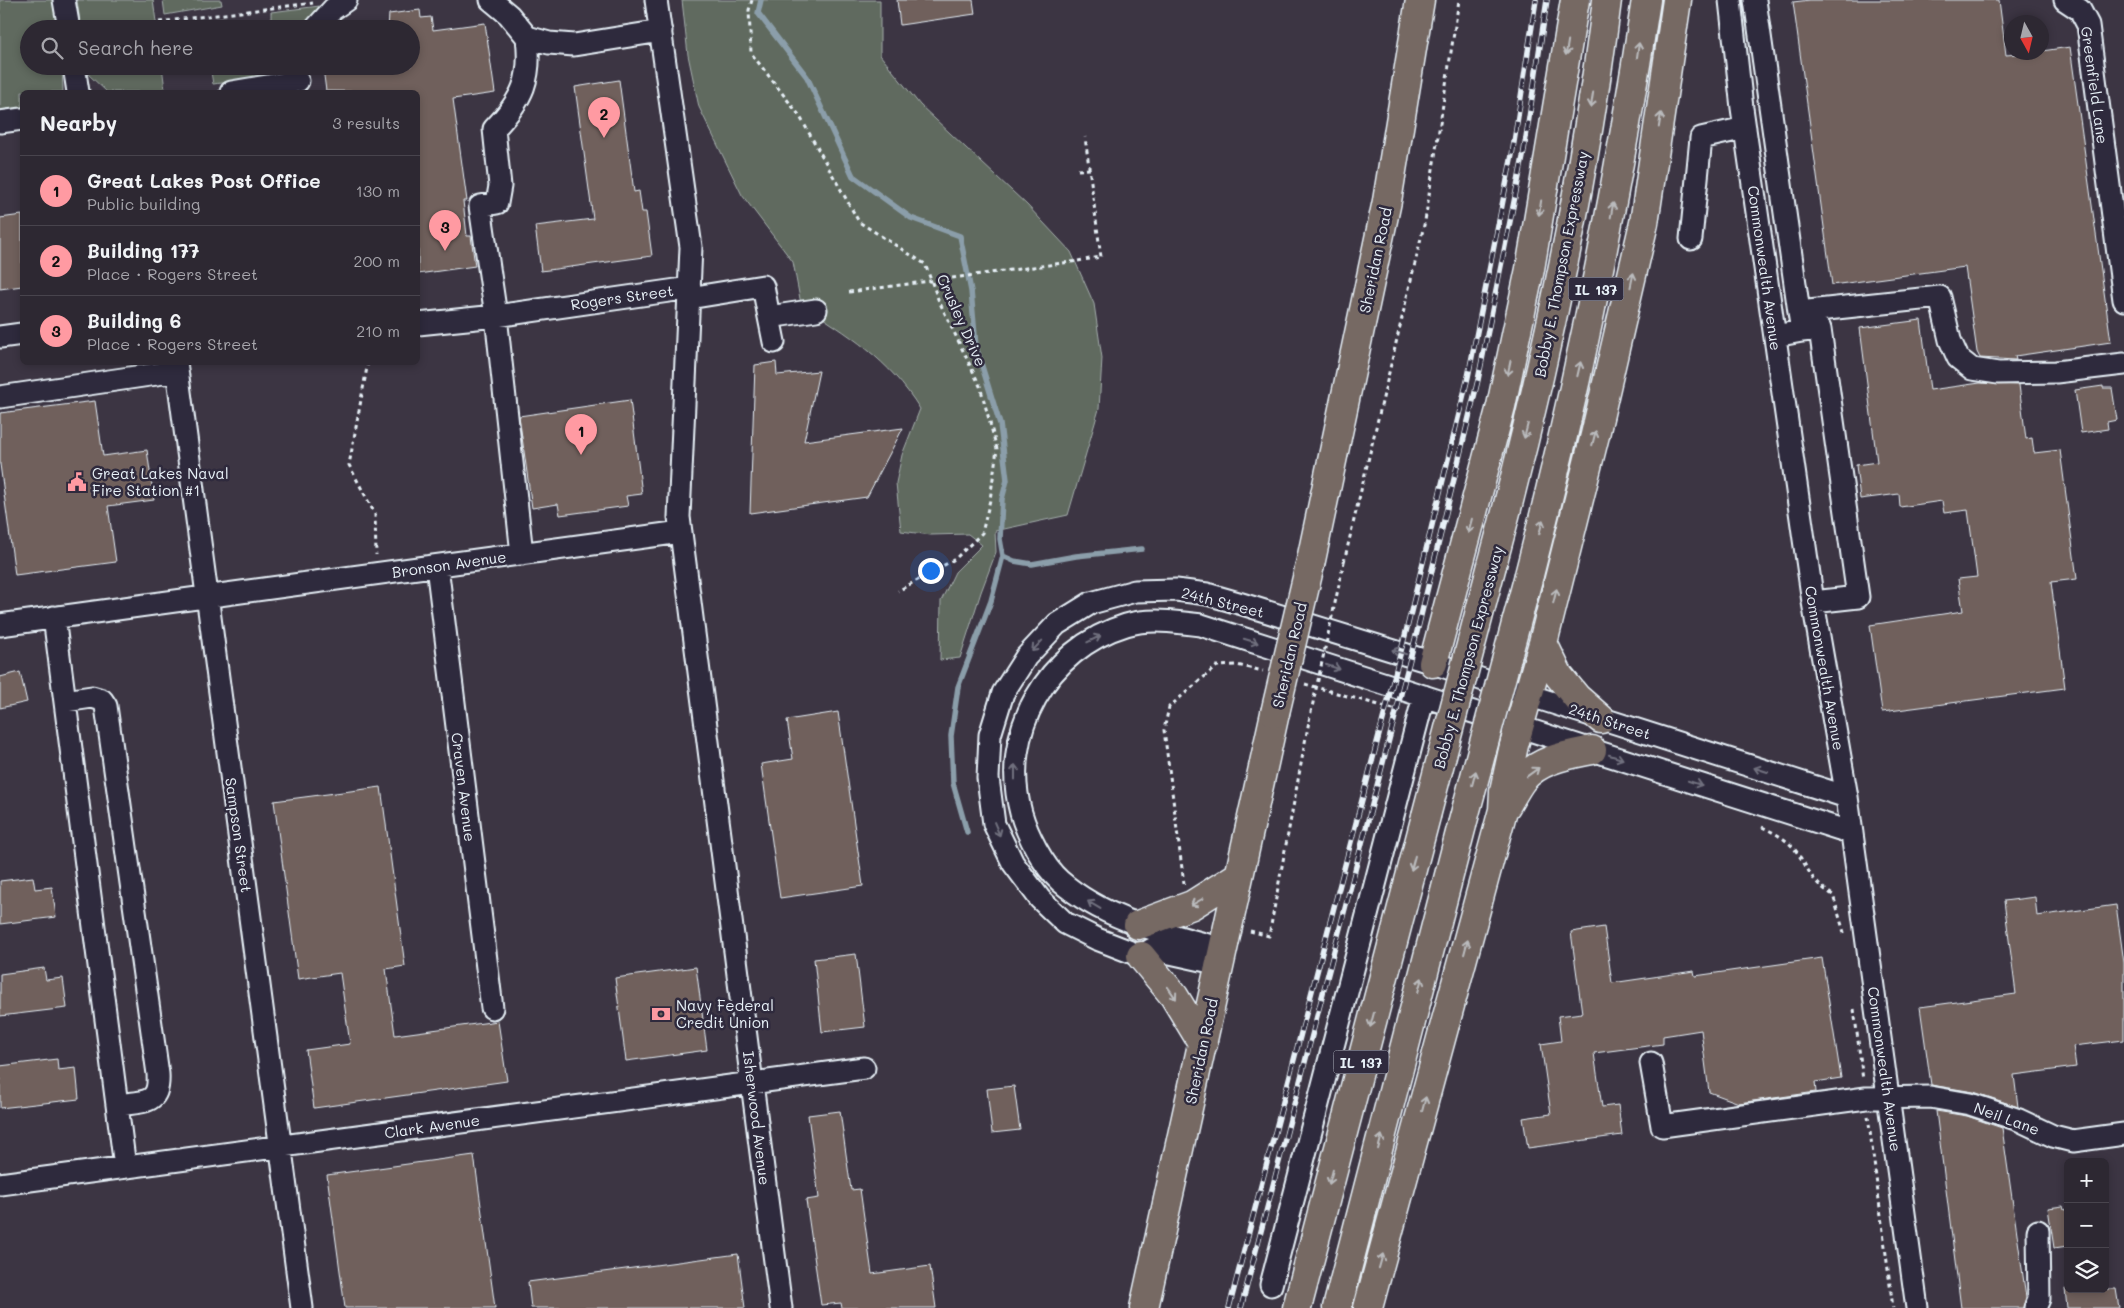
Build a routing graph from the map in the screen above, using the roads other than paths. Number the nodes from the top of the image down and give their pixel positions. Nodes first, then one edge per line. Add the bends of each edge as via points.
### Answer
1 (64, 0) edge
2 (346, 0) edge
3 (491, 0) edge
4 (656, 0) edge
5 (1575, 0) edge
6 (1607, 0) edge
7 (1646, 0) edge
8 (1677, 0) edge
9 (1730, 0) edge
10 (1756, 0) edge
11 (2065, 0) edge
12 (1417, 4) edge
13 (67, 20) edge
14 (323, 20) edge
15 (661, 31) junction
16 (527, 37) junction
17 (75, 75) edge
18 (300, 80) edge
19 (78, 90) edge
20 (242, 90) edge
21 (1770, 105) junction
22 (1744, 118) junction
23 (20, 119) edge
24 (0, 122) edge
25 (1691, 239) dead end
26 (2120, 247) edge
27 (689, 293) junction
28 (2124, 300) edge
29 (816, 310) dead end
30 (496, 316) junction
31 (769, 317) junction
32 (1801, 322) junction
33 (420, 324) edge
34 (20, 334) edge
35 (0, 336) edge
36 (1775, 336) junction
37 (774, 342) dead end
38 (2124, 364) edge
39 (177, 367) edge
40 (0, 397) edge
41 (681, 532) junction
42 (522, 554) junction
43 (437, 566) junction
44 (207, 597) junction
45 (1813, 602) junction
46 (54, 617) junction
47 (0, 625) edge
48 (1543, 643) junction
49 (1433, 663) junction
50 (1528, 695) junction
51 (1424, 696) junction
52 (65, 701) junction
53 (1601, 719) junction
54 (1519, 726) junction
55 (1592, 750) junction
56 (1847, 797) junction
57 (1504, 810) junction
58 (1852, 834) junction
59 (1238, 876) junction
60 (1138, 925) junction
61 (1141, 956) junction
62 (1221, 956) junction
63 (492, 1008) dead end
64 (1203, 1044) junction
65 (1651, 1063) dead end
66 (864, 1068) dead end
67 (753, 1083) junction
68 (1889, 1097) junction
69 (118, 1105) junction
70 (2124, 1134) edge
71 (280, 1146) junction
72 (126, 1167) junction
73 (0, 1184) edge
74 (2038, 1231) dead end
75 (1271, 1285) dead end
76 (302, 1308) edge
77 (782, 1308) edge
78 (1144, 1308) edge
79 (1297, 1308) edge
80 (1336, 1308) edge
81 (1368, 1308) edge
82 (1918, 1308) edge
83 (2035, 1308) edge

1 - 13 street
2 - 14 street
3 - 16 street
4 - 15 street, Rogers Street
5 -> 49 main road via 1530,269 1501,406
6 -> 79 main road, Bobby E. Thompson Expressway / IL 137, bridge via 1578,198 1541,366
80 -> 7 main road, IL 137, bridge via 1552,484 1600,268
48 -> 8 main road via 1623,322 1644,223
9 - 22 street, Commonwealth Avenue
10 - 21 street
11 - 26 street, Greenfield Lane via 2080,10 2088,25
12 - 59 main road, Sheridan Road, bridge via 1387,201 1310,565
15 - 16 street via 574,45
15 - 27 street, Rogers Street via 692,248
16 - 30 street via 530,62 527,80 519,98 494,129 500,186 497,203 480,206
17 - 19 street
18 - 20 street
21 - 22 street
21 - 32 street
22 - 25 street via 1701,138
22 - 36 street, Commonwealth Avenue
23 - 24 street
26 - 28 street, Greenfield Lane
27 - 30 street, Rogers Street
27 - 31 street via 762,286
27 - 41 street via 679,517
29 - 31 street
30 - 33 street, Rogers Street
30 - 42 street
31 - 37 street
32 - 36 street
32 - 38 street via 1940,297 1950,340 1958,358 1972,369 1998,373 2056,372
32 - 45 street via 1820,329 1858,598
34 - 35 street
36 - 45 street, Commonwealth Avenue
39 - 40 street
39 - 44 street, Sampson Street
41 - 42 street, Bronson Avenue
41 - 67 street, Isherwood Avenue
42 - 43 street, Bronson Avenue
43 - 44 street, Bronson Avenue
43 - 63 street, Craven Avenue
44 - 46 street, Bronson Avenue
44 - 71 street, Sampson Street
45 - 56 street, Commonwealth Avenue
46 - 47 street, Bronson Avenue
46 - 52 street
48 - 50 main road
48 - 53 main road via 1558,676
49 - 50 street, 24th Street
49 -> 61 street, 24th Street via 1207,594 1176,590 1135,592 1092,603 1057,624 1026,657 1001,702 990,744 988,778 994,824 1013,863 1040,899 1065,923
50 - 53 street, 24th Street
50 - 54 main road
51 - 54 street, 24th Street
60 -> 51 street, 24th Street via 1110,914 1058,880 1036,848 1017,798 1015,762 1024,720 1041,688 1070,655 1087,643 1128,625 1174,621 1201,625
51 - 75 street
52 - 69 street
52 - 69 street via 92,697 102,700 106,706 158,1074 159,1089 155,1097
56 -> 53 street, 24th Street
54 - 55 street, 24th Street
54 - 57 main road via 1504,791
57 -> 55 main road via 1523,779 1540,766 1555,757
55 -> 58 street, 24th Street
56 - 58 street, Commonwealth Avenue
81 -> 57 main road
58 - 68 street, Commonwealth Avenue
59 -> 60 main road via 1192,905
59 - 62 main road, Sheridan Road
60 - 62 street, 24th Street
61 - 62 street via 1152,949
61 -> 64 main road via 1174,996
62 - 64 main road, Sheridan Road
64 - 78 main road, Sheridan Road
65 - 68 street, Neil Lane via 1662,1126
66 - 67 street, Clark Avenue
67 - 71 street, Clark Avenue
67 - 77 street, Isherwood Avenue
68 - 70 street, Neil Lane via 1930,1097 1970,1104 2072,1141
68 - 82 street, Commonwealth Avenue
69 - 72 street
71 - 72 street, Clark Avenue
71 - 76 street, Sampson Street
72 - 73 street, Clark Avenue
74 - 83 street via 2039,1299

